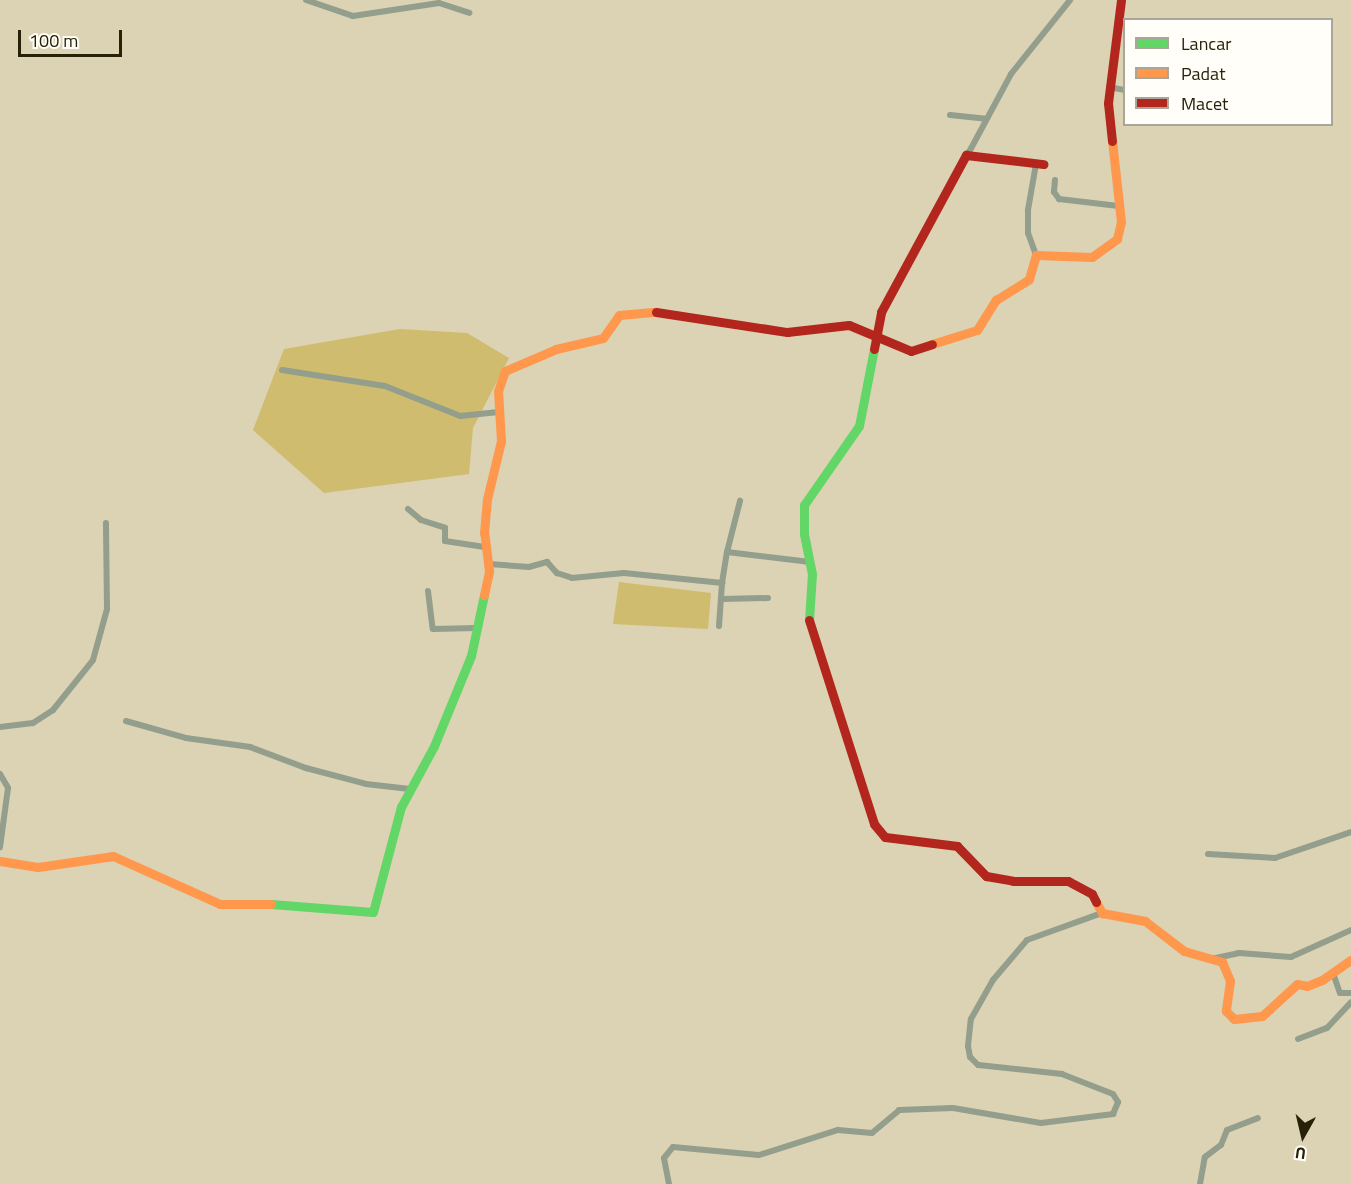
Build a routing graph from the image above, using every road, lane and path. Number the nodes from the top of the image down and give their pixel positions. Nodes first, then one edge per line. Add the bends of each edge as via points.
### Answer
1 (306, 0) edge
2 (1070, 0) edge
3 (1121, 0) edge
4 (469, 13) dead end
5 (1109, 87) junction
6 (1123, 90) edge
7 (950, 115) dead end
8 (986, 119) junction
9 (968, 154) junction
10 (1039, 164) joint
11 (1055, 180) dead end
12 (1119, 206) junction
13 (1036, 255) junction
14 (876, 336) junction
15 (282, 370) dead end
16 (499, 412) junction
17 (740, 501) dead end
18 (408, 509) dead end
19 (106, 523) dead end
20 (485, 547) junction
21 (728, 552) junction
22 (810, 562) junction
23 (489, 564) junction
24 (722, 583) junction
25 (428, 591) dead end
26 (768, 598) dead end
27 (721, 599) junction
28 (719, 626) dead end
29 (477, 628) junction
30 (126, 721) dead end
31 (0, 727) edge
32 (0, 774) edge
33 (410, 789) junction
34 (1351, 832) edge
35 (0, 847) edge
36 (1208, 854) dead end
37 (0, 861) edge
38 (1102, 913) junction
39 (1351, 930) edge
40 (1207, 960) junction
41 (1351, 960) edge
42 (1334, 973) junction
43 (1351, 993) edge
44 (1351, 1002) edge
45 (1298, 1039) dead end
46 (1258, 1118) dead end
47 (669, 1184) edge
48 (1200, 1184) edge

1 - 4 street via 353,16 439,3
2 - 8 street via 1011,74
3 - 5 street
5 - 6 street
5 - 12 street via 1108,123
7 - 8 street
8 - 9 street
9 - 10 street
9 - 14 street via 880,312
10 - 13 street via 1028,210 1028,233
11 - 12 street via 1054,192 1059,199
12 - 13 street via 1121,229 1117,239 1099,255
13 - 14 street via 1029,279 996,300 977,330 911,351
14 - 16 street via 849,325 786,332 676,312 626,313 613,320 603,338 556,349 505,371 498,391
14 - 22 street via 859,426 804,505 804,534
15 - 16 street via 381,385 463,416
16 - 20 street via 501,441 487,499
17 - 21 street
18 - 20 street via 421,520 445,528 445,541
19 - 31 street via 107,609 93,660 53,710 33,723
20 - 23 street
21 - 22 street
21 - 24 street
22 - 38 street via 808,613 813,637 879,832 890,838 957,846 986,876 1013,881 1068,881 1092,894
23 - 24 street via 529,567 545,562 569,578 624,573
23 - 29 street
24 - 27 street
25 - 29 street via 433,629
26 - 27 street
27 - 28 street
29 - 33 street via 449,713
30 - 33 street via 186,738 250,747 296,765 369,785
32 - 35 street via 8,788
33 - 37 street via 388,847 373,912 301,904 220,904 113,856 38,867
34 - 36 street via 1275,858
38 - 40 street via 1145,921 1184,951
38 - 47 street via 1027,940 993,980 971,1019 968,1046 970,1057 978,1065 1066,1075 1113,1094 1118,1102 1113,1114 1041,1123 953,1108 899,1110 872,1133 838,1130 759,1155 673,1147 664,1158
39 - 40 street via 1291,957 1239,953
40 - 42 street via 1225,965 1230,981 1226,1011 1239,1020 1262,1016 1299,982 1312,985
41 - 42 street
42 - 43 street via 1340,993
44 - 45 street via 1327,1029
46 - 48 street via 1227,1130 1221,1145 1205,1156

